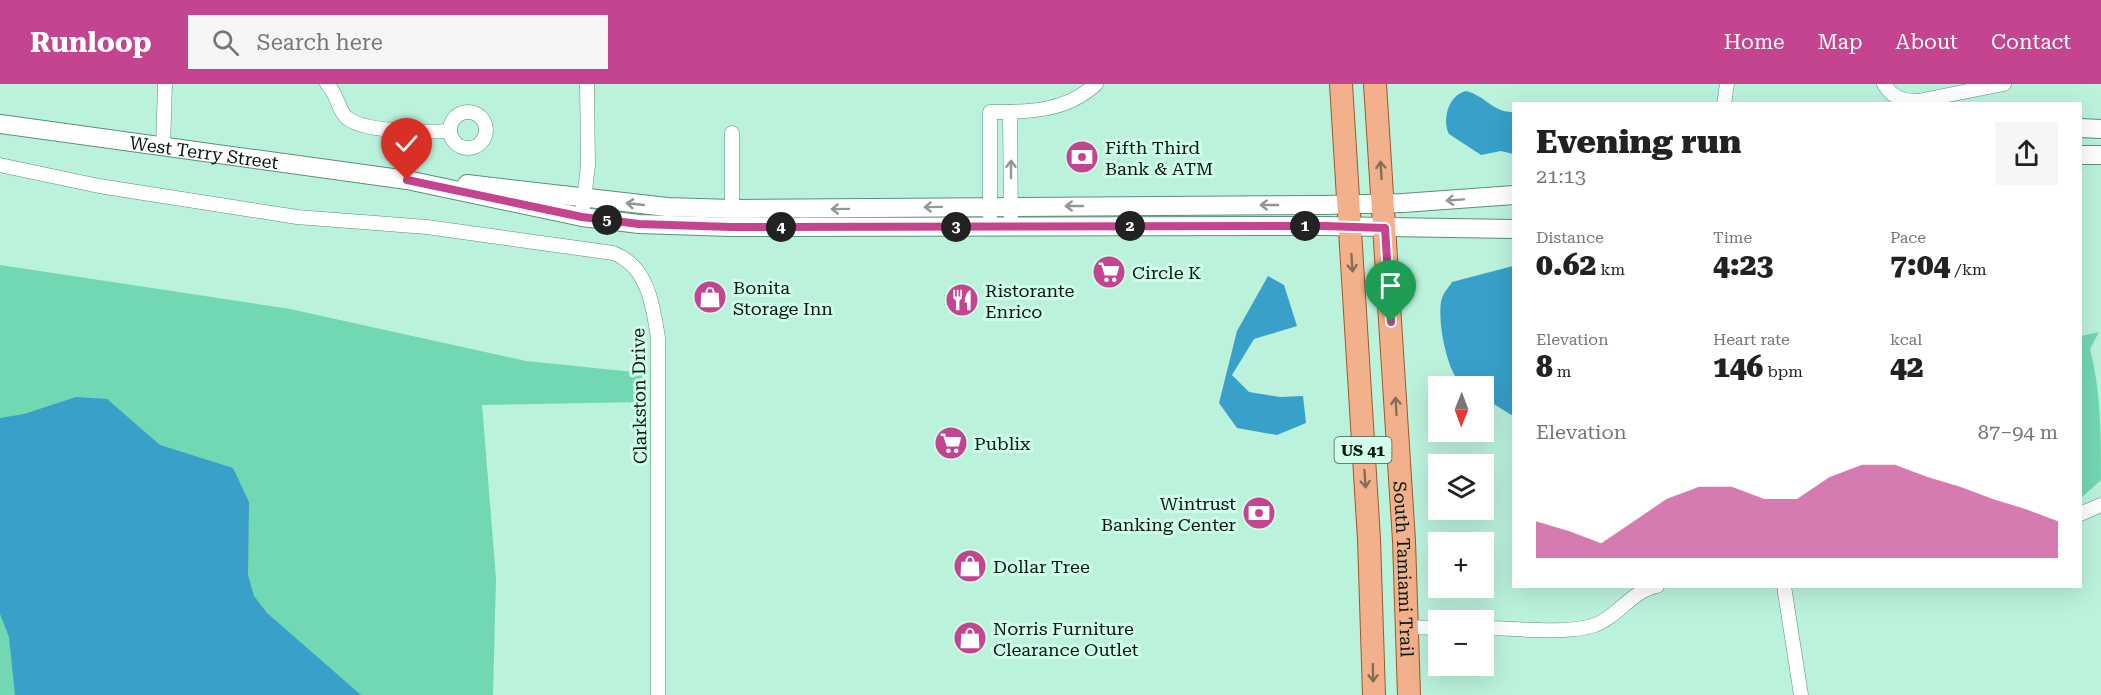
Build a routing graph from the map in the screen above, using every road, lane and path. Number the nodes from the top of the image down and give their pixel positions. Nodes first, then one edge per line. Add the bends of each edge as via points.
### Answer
1 (165, 84) edge
2 (327, 84) edge
3 (587, 84) edge
4 (1096, 84) edge
5 (1341, 84) edge
6 (1375, 84) edge
7 (1727, 84) edge
8 (1884, 84) edge
9 (2004, 84) edge
10 (1724, 102) edge
11 (1010, 112) junction
12 (0, 124) edge
13 (2082, 128) edge
14 (2101, 129) edge
15 (450, 131) dead end
16 (732, 133) dead end
17 (163, 146) junction
18 (2082, 155) edge
19 (2101, 155) edge
20 (0, 165) edge
21 (407, 180) junction
22 (1512, 195) edge
23 (584, 198) junction
24 (1383, 204) junction
25 (990, 206) junction
26 (1011, 206) junction
27 (732, 209) junction
28 (1349, 216) junction
29 (582, 217) junction
30 (989, 226) junction
31 (1011, 226) junction
32 (1385, 228) junction
33 (1512, 229) edge
34 (2101, 505) edge
35 (2082, 513) edge
36 (1652, 588) edge
37 (1784, 588) edge
38 (1407, 627) junction
39 (1428, 628) edge
40 (1494, 628) edge
41 (658, 695) edge
42 (1374, 695) edge
43 (1409, 695) edge
44 (1801, 695) edge

1 - 17 street
2 - 15 street via 335,91 345,116 357,123
3 - 23 street via 588,165
4 - 11 street via 1073,101 1056,107
5 - 28 main road, South Tamiami Trail / US 41
24 -> 6 main road, South Tamiami Trail / US 41
7 - 10 street
8 - 9 street via 1894,96 1905,101
11 - 25 street via 990,112
26 -> 11 street
12 - 17 street, West Terry Street
13 - 14 street
16 - 27 street
17 - 21 street, West Terry Street
18 - 19 street
20 - 41 street, Clarkston Drive via 117,189 314,219 427,227 625,257 635,266 653,308 659,353
21 - 23 street, West Terry Street via 441,180
21 - 29 street, West Terry Street
22 -> 24 street, West Terry Street
27 -> 23 street, West Terry Street
23 - 29 street
24 - 28 street, West Terry Street
24 - 32 main road, South Tamiami Trail / US 41
25 - 26 street, West Terry Street
25 -> 27 street, West Terry Street
25 - 30 street
28 -> 26 street, West Terry Street
26 - 31 street
28 - 31 street, West Terry Street
28 - 32 street, West Terry Street
28 -> 42 main road, South Tamiami Trail / US 41 via 1369,539
29 - 30 street, West Terry Street via 711,227
30 - 31 street, West Terry Street
32 - 33 street, West Terry Street
38 -> 32 main road, South Tamiami Trail / US 41
34 - 35 street
36 - 40 street via 1635,594 1617,612 1595,625 1571,629
37 - 44 street
38 - 39 street
38 - 43 main road, South Tamiami Trail / US 41

